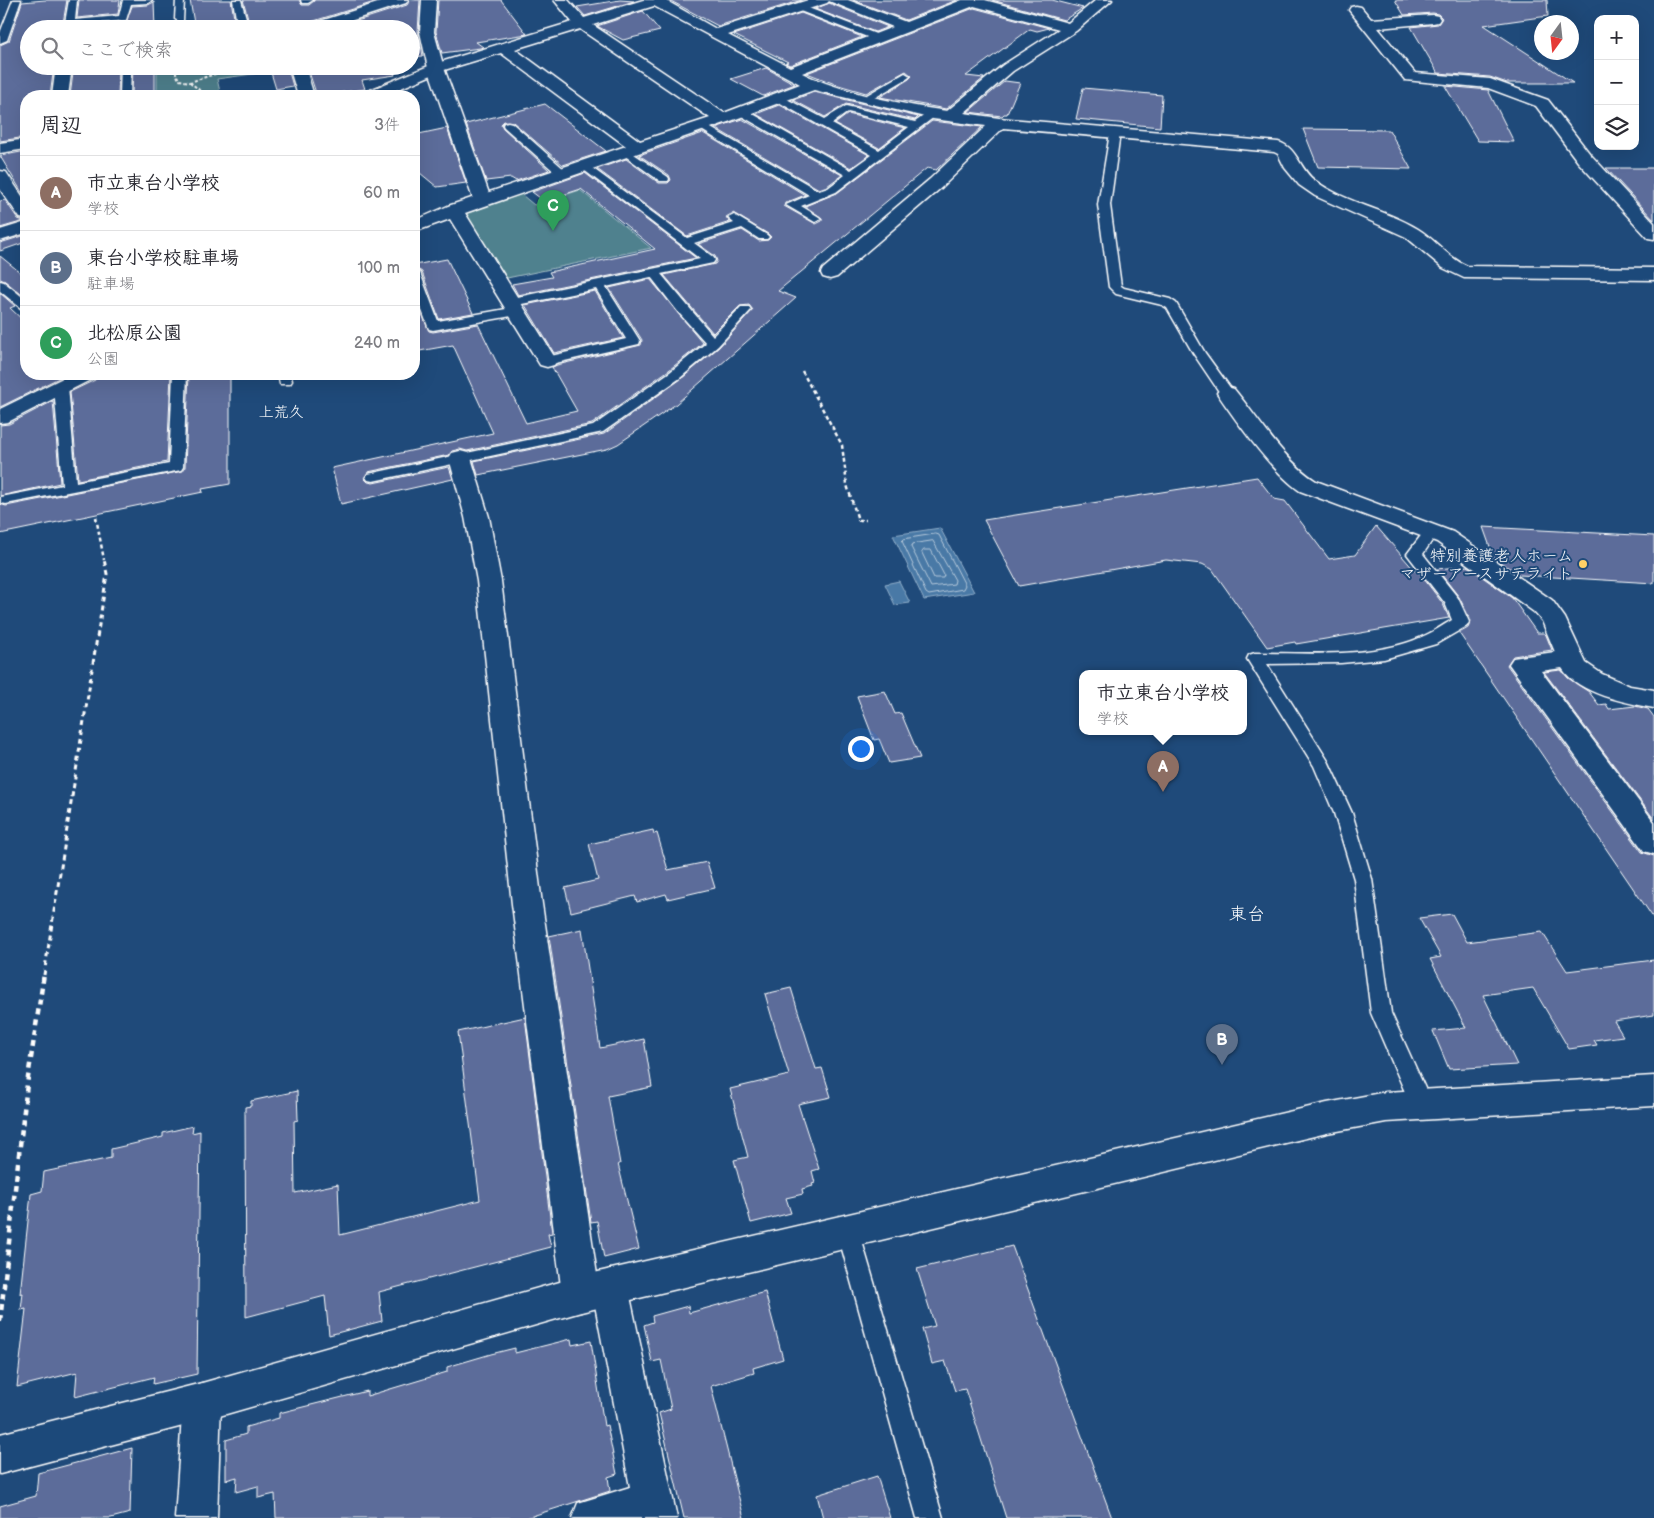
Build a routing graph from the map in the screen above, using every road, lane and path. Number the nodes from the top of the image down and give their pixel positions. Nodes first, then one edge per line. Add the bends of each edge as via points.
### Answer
1 (17, 0) edge
2 (74, 0) edge
3 (148, 0) edge
4 (180, 0) edge
5 (237, 0) edge
6 (401, 0) edge
7 (428, 0) edge
8 (561, 0) edge
9 (656, 0) edge
10 (822, 0) edge
11 (835, 0) edge
12 (127, 1) edge
13 (971, 1) edge
14 (1080, 2) dead end
15 (1101, 3) edge
16 (798, 7) junction
17 (1356, 10) dead end
18 (180, 18) dead end
19 (241, 18) dead end
20 (1433, 19) dead end
21 (5, 20) edge
22 (71, 20) edge
23 (110, 20) edge
24 (338, 20) edge
25 (583, 24) junction
26 (1367, 24) junction
27 (905, 27) junction
28 (1071, 28) junction
29 (715, 34) junction
30 (878, 38) junction
31 (0, 40) edge
32 (503, 47) junction
33 (436, 68) junction
34 (789, 73) junction
35 (63, 75) edge
36 (126, 75) edge
37 (177, 75) edge
38 (212, 75) edge
39 (300, 75) edge
40 (419, 75) edge
41 (420, 75) edge
42 (905, 76) dead end
43 (190, 82) junction
44 (813, 85) junction
45 (61, 90) edge
46 (125, 90) edge
47 (201, 90) edge
48 (304, 90) edge
49 (383, 90) edge
50 (780, 98) junction
51 (865, 99) junction
52 (742, 112) junction
53 (933, 114) junction
54 (951, 116) junction
55 (722, 119) junction
56 (999, 123) junction
57 (825, 124) junction
58 (508, 125) dead end
59 (700, 126) junction
60 (917, 126) junction
61 (1115, 133) junction
62 (20, 145) edge
63 (0, 148) edge
64 (632, 149) junction
65 (879, 154) junction
66 (584, 165) junction
67 (561, 172) junction
68 (852, 175) junction
69 (0, 176) edge
70 (664, 179) dead end
71 (817, 196) junction
72 (482, 199) junction
73 (454, 210) junction
74 (20, 214) edge
75 (815, 219) dead end
76 (420, 224) edge
77 (20, 228) edge
78 (1654, 234) edge
79 (0, 236) edge
80 (764, 237) dead end
81 (685, 242) junction
82 (654, 273) junction
83 (830, 273) dead end
84 (1654, 274) edge
85 (0, 285) edge
86 (599, 285) junction
87 (420, 290) edge
88 (20, 301) edge
89 (515, 306) junction
90 (745, 310) dead end
91 (713, 343) junction
92 (547, 360) joint
93 (802, 371) dead end
94 (74, 380) edge
95 (180, 380) edge
96 (62, 386) junction
97 (1226, 393) joint
98 (0, 417) edge
99 (460, 458) junction
100 (373, 476) dead end
101 (69, 488) junction
102 (6, 500) dead end
103 (96, 517) dead end
104 (866, 520) dead end
105 (1431, 532) junction
106 (1570, 659) junction
107 (1654, 699) edge
108 (1654, 843) edge
109 (1654, 1091) edge
110 (1422, 1106) junction
111 (848, 1231) junction
112 (596, 1290) junction
113 (0, 1320) edge
114 (202, 1402) junction
115 (0, 1454) edge
116 (654, 1510) edge
117 (196, 1518) edge
118 (593, 1518) edge
119 (930, 1518) edge

1 - 21 lane
2 - 22 lane
3 - 12 lane
4 - 18 lane
5 - 19 lane
6 - 24 street
7 - 33 street via 427,32
8 - 25 street
9 - 25 street
9 - 29 street
10 - 16 street
11 - 27 street
12 - 23 lane via 123,18
13 - 27 street
13 - 28 street
14 - 15 street
15 - 28 street
16 - 29 street
16 - 30 lane
17 - 26 street
20 - 26 street
21 - 31 lane
25 - 32 street
25 - 55 street
26 - 78 street via 1410,78 1490,84 1542,103 1584,158
27 - 30 street
28 - 54 street via 1008,68
29 - 34 street
30 - 34 street
32 - 33 street
32 - 64 street
33 - 41 street
33 - 72 street
34 - 44 street
35 - 45 street
36 - 46 lane
37 - 43 path via 179,80
38 - 43 path
39 - 48 street
40 - 49 street
42 - 51 lane
43 - 47 path
44 - 50 street
44 - 51 street
50 - 52 street
50 - 57 lane
51 - 53 street
52 - 55 street
52 - 68 lane
53 - 54 street
53 - 60 lane
54 - 56 street
55 - 59 street
56 - 61 street
56 - 83 street
57 - 60 lane via 846,109
57 - 65 lane
58 - 67 lane
59 - 64 street
59 - 71 lane
60 - 65 lane
61 - 84 street via 1278,147 1285,151 1288,163 1298,177 1313,188 1396,224 1444,261 1464,272
61 - 97 lane via 1104,205 1115,287 1120,292 1172,306
62 - 63 street
64 - 66 street
64 - 70 lane
65 - 68 lane
66 - 67 street
66 - 81 lane
67 - 72 street
68 - 71 lane via 832,190
69 - 74 street
71 - 75 lane via 792,205
72 - 73 street
73 - 76 street
73 - 89 street
77 - 79 street
80 - 81 lane via 738,221
81 - 82 lane via 709,260
82 - 86 lane
82 - 91 lane
85 - 88 lane
86 - 89 lane
86 - 92 lane via 634,341
87 - 89 lane via 433,326
89 - 92 street
90 - 91 lane
91 - 99 lane via 675,375 598,430
93 - 104 path via 842,445 847,485 858,520
94 - 96 street
95 - 101 lane via 176,467
96 - 98 street
96 - 101 lane
97 - 105 street via 1297,479
99 - 100 lane
99 - 112 street via 477,517 489,580 526,904
101 - 102 lane
103 - 113 path via 107,574 27,1084
105 - 106 street via 1445,537 1543,606 1553,618
105 - 110 lane via 1415,554 1452,602 1461,622 1430,640 1384,654 1255,659 1322,765 1343,813 1363,878 1381,1013
106 - 107 street via 1575,668 1593,680 1625,694
106 - 108 street via 1522,664
109 - 110 street
110 - 111 street via 1386,1107 1327,1118
111 - 112 street
111 - 119 lane
112 - 114 street
112 - 116 street
114 - 115 street
114 - 117 street
116 - 118 street

